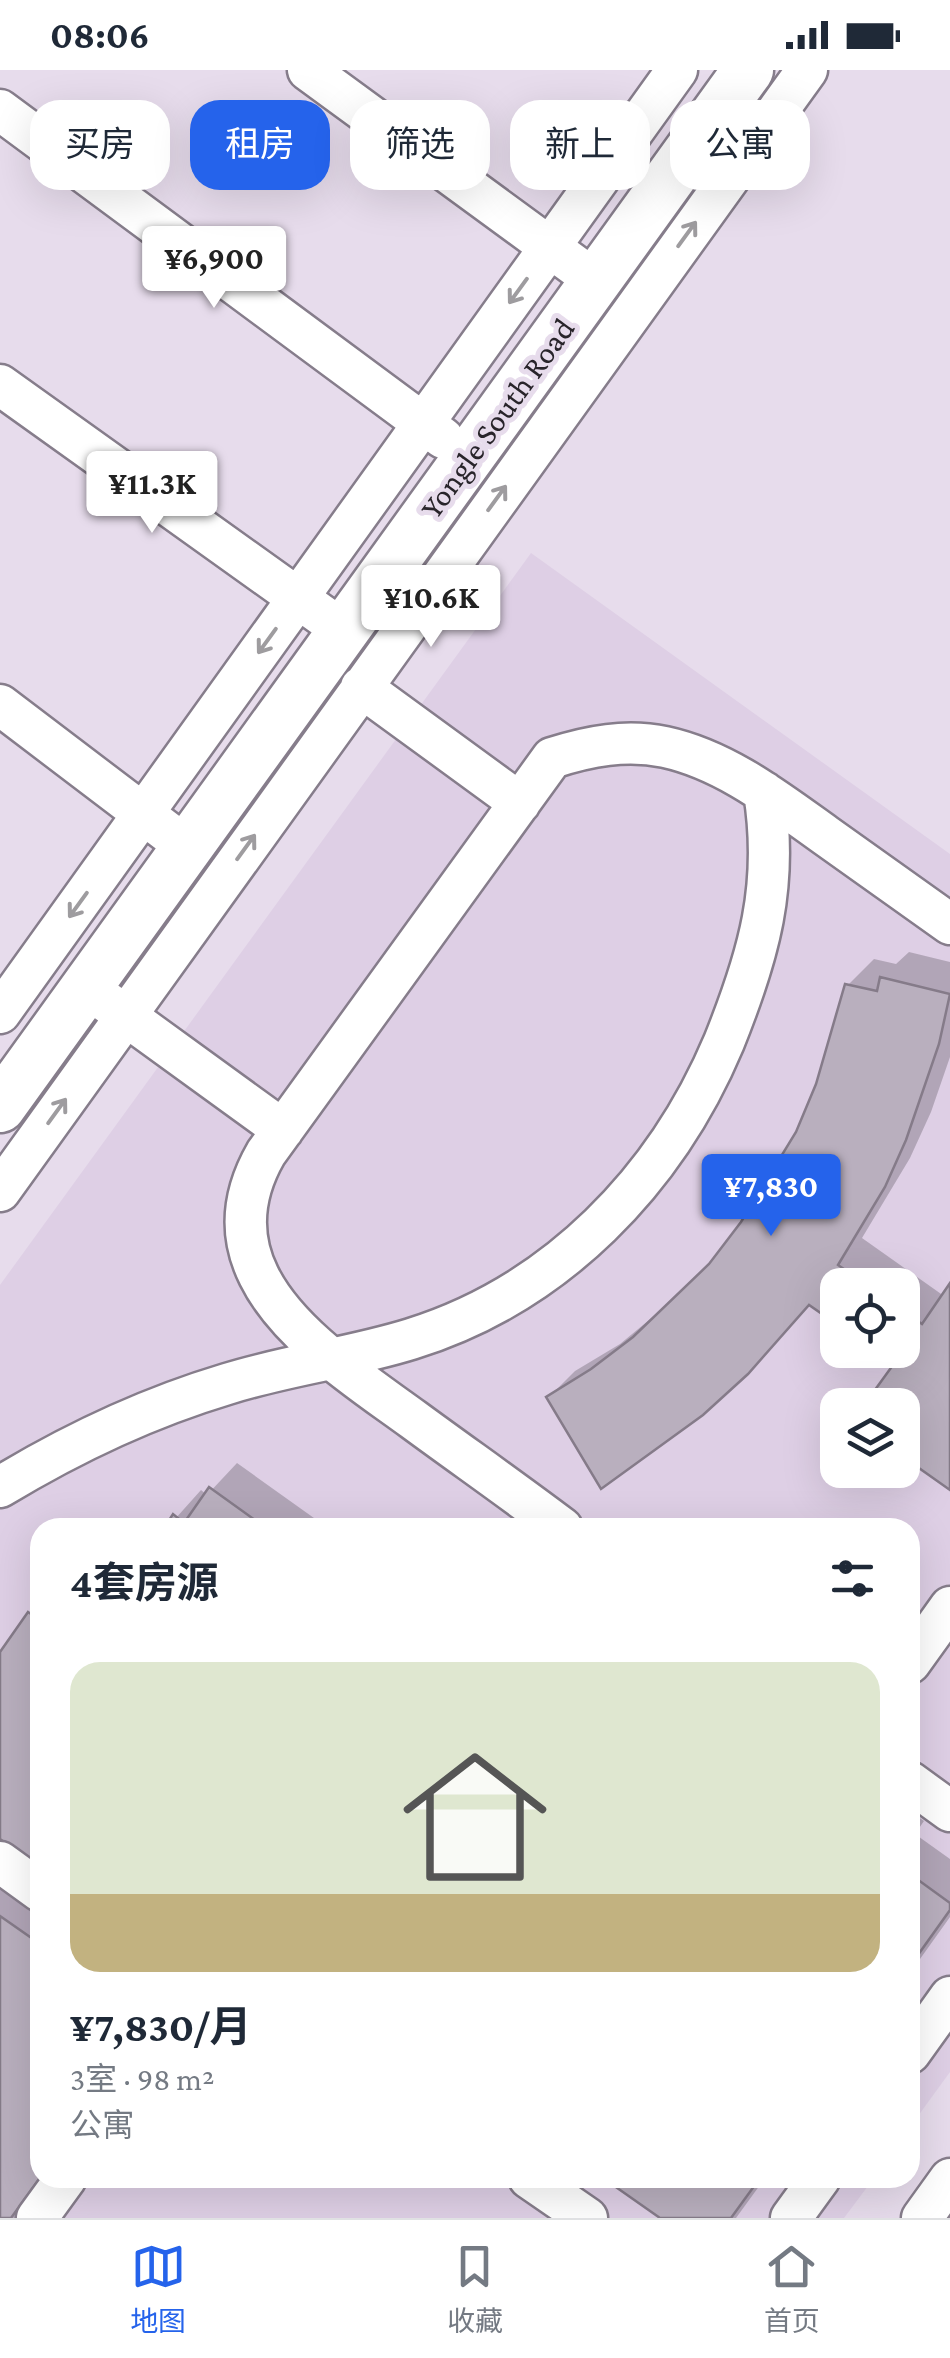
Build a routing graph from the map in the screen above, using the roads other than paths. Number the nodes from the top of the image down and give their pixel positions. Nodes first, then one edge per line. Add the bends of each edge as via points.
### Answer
1 (308, 70) edge
2 (677, 70) edge
3 (748, 70) edge
4 (807, 70) edge
5 (0, 110) edge
6 (550, 247) junction
7 (596, 281) junction
8 (0, 385) edge
9 (424, 423) junction
10 (469, 457) junction
11 (298, 598) junction
12 (344, 630) junction
13 (361, 688) junction
14 (0, 705) edge
15 (764, 792) junction
16 (520, 803) junction
17 (143, 814) junction
18 (188, 847) junction
19 (950, 924) edge
20 (6, 991) edge
21 (106, 1002) junction
22 (0, 1107) edge
23 (283, 1130) junction
24 (0, 1191) edge
25 (333, 1356) junction
26 (0, 1487) edge
27 (536, 1518) edge
28 (950, 1607) edge
29 (920, 1648) edge
30 (920, 1790) edge
31 (950, 1812) edge
32 (0, 1862) edge
33 (30, 1883) edge
34 (950, 1997) edge
35 (920, 2039) edge
36 (950, 2179) edge
37 (59, 2188) edge
38 (544, 2188) edge
39 (813, 2188) edge
40 (38, 2218) edge
41 (587, 2218) edge
42 (791, 2218) edge
43 (922, 2218) edge

1 - 6 street
2 - 6 street
3 - 7 main road, Yongle South Road
13 -> 4 street
5 - 9 street
6 - 7 street
6 -> 9 street
7 - 10 main road, Yongle South Road
8 - 11 street
9 - 10 street
9 - 11 street
10 - 12 main road, Yongle South Road
11 - 12 street
11 -> 17 street
12 - 18 main road, Yongle South Road
13 - 16 street
21 -> 13 street
14 - 17 street
15 - 16 street via 690,754 606,744 552,758
15 - 19 street
15 - 25 street via 771,864 764,923 730,1028 666,1150 599,1228 525,1286 414,1338
16 - 23 street
17 - 18 street
17 -> 20 street
18 - 21 main road, Yongle South Road
21 - 22 main road, Yongle South Road
21 - 23 street
24 -> 21 street
23 - 25 street via 255,1173 246,1238 272,1298
25 - 26 street via 173,1402
25 - 27 street
28 - 29 street
30 - 31 street
32 - 33 street
34 - 35 street
36 - 43 street
37 - 40 street
38 - 41 street
39 - 42 street

